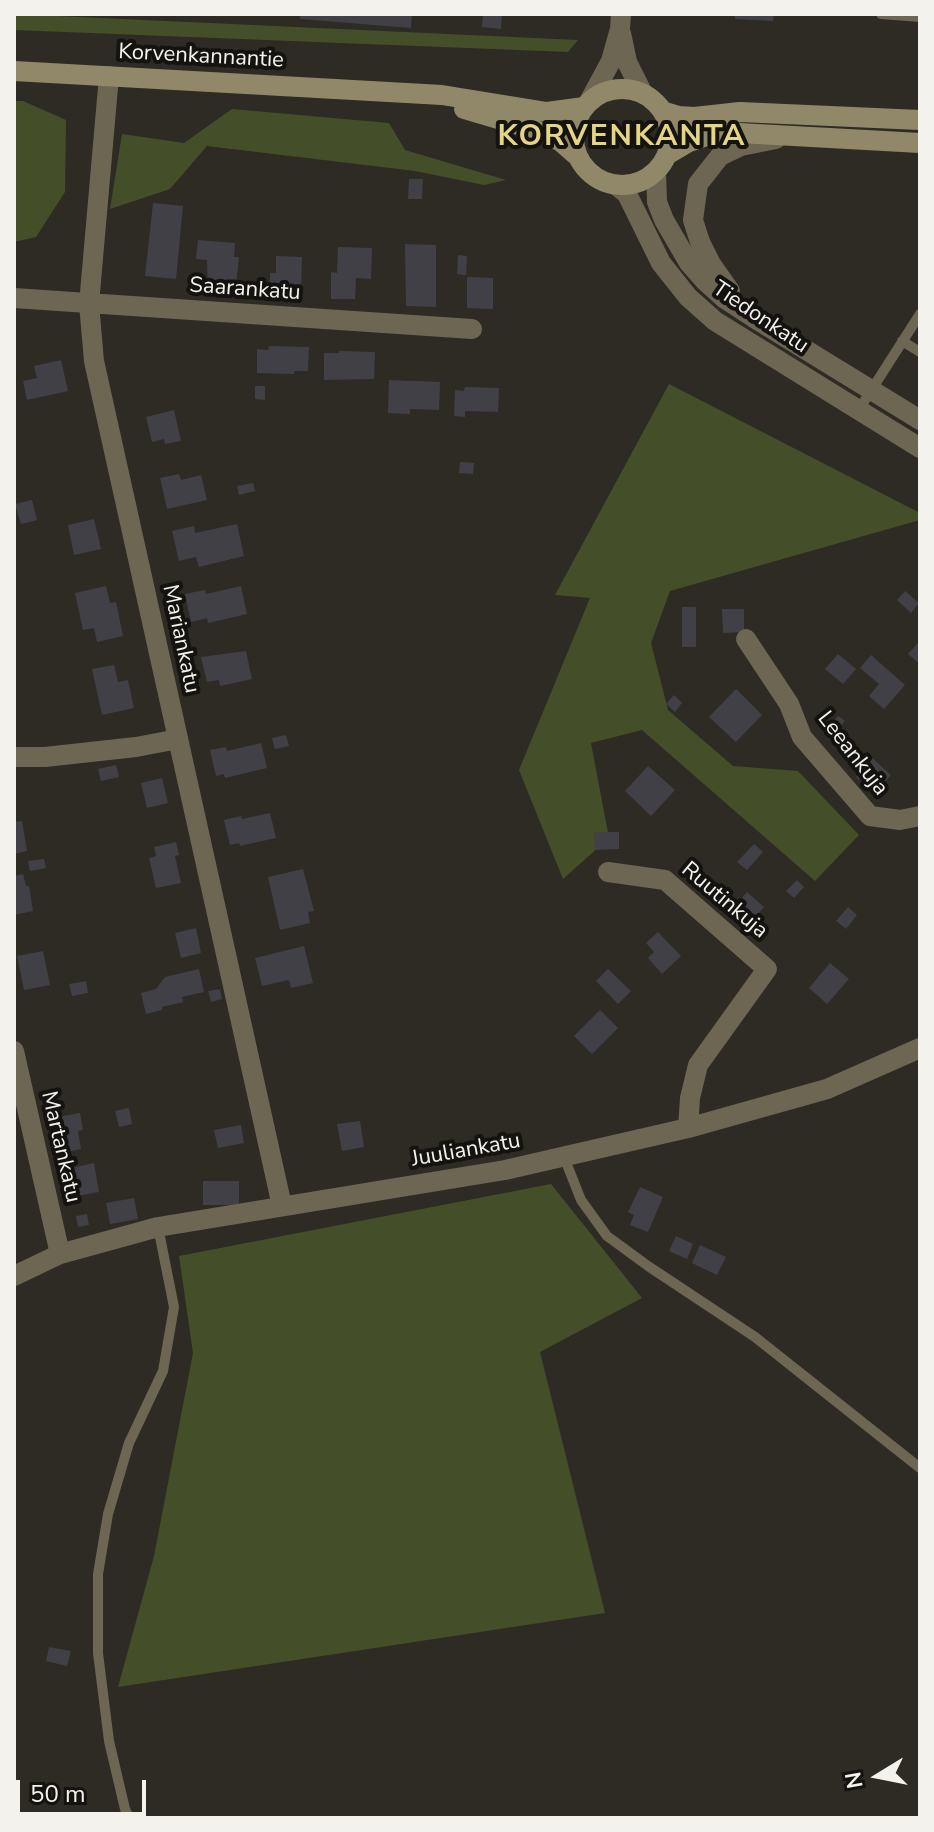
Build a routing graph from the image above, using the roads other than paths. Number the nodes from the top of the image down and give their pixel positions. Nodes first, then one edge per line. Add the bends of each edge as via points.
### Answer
1 (881, 14) edge
2 (920, 17) edge
3 (621, 21) edge
4 (14, 71) edge
5 (109, 76) junction
6 (386, 93) junction
7 (643, 94) junction
8 (587, 104) junction
9 (662, 111) junction
10 (920, 120) edge
11 (805, 136) junction
12 (920, 143) edge
13 (577, 156) junction
14 (662, 164) junction
15 (617, 186) junction
16 (14, 298) edge
17 (89, 304) junction
18 (920, 314) edge
19 (754, 318) junction
20 (472, 329) dead end
21 (902, 341) junction
22 (920, 352) edge
23 (871, 390) junction
24 (858, 411) junction
25 (920, 420) edge
26 (920, 448) edge
27 (746, 639) dead end
28 (178, 739) junction
29 (14, 757) edge
30 (920, 816) edge
31 (608, 872) dead end
32 (920, 1048) edge
33 (14, 1051) edge
34 (688, 1128) junction
35 (564, 1157) junction
36 (282, 1206) junction
37 (158, 1227) junction
38 (60, 1254) junction
39 (14, 1276) edge
40 (920, 1468) edge
41 (129, 1818) edge

1 - 2 lane
3 - 7 street via 627,62
3 - 8 street via 611,61
4 - 5 main road, Korvenkannantie
5 - 6 main road, Korvenkannantie
5 - 17 street, Mariankatu
6 - 8 main road, Korvenkannantie via 442,95 547,112
6 - 13 main road, Korvenkannantie via 542,132
7 - 8 main road via 616,89
7 - 9 main road
8 - 13 main road via 574,130
9 - 10 main road via 694,117 740,112
9 - 14 main road via 671,140
11 - 12 main road
11 - 14 main road via 709,135 676,147
11 - 19 street, Tiedonkatu via 741,146 720,156 698,184 693,220 700,242 726,287
13 - 15 main road via 592,176
14 - 15 main road via 645,181
14 - 19 street, Tiedonkatu via 657,202 673,238 704,280
15 - 24 street, Tiedonkatu via 627,194 661,263 688,297 715,321
16 - 17 street, Saarankatu
17 - 20 street, Saarankatu
17 - 28 street, Mariankatu via 94,361
18 - 21 lane
19 - 23 street, Tiedonkatu
21 - 22 lane
21 - 23 lane
23 - 24 lane
23 - 25 street, Tiedonkatu
24 - 26 street, Tiedonkatu
27 - 30 street, Leeankuja via 789,704 802,737 870,816
28 - 29 street
28 - 36 street, Mariankatu
31 - 34 street, Ruutinkuja via 665,880 767,969 698,1065
32 - 34 street, Juuliankatu via 827,1089
33 - 38 street, Martankatu
34 - 35 street, Juuliankatu
35 - 36 street, Juuliankatu
35 - 40 lane via 581,1200 607,1236 755,1337
36 - 37 street, Juuliankatu
37 - 38 street, Juuliankatu
37 - 41 lane via 172,1320 163,1371 129,1443 108,1514 98,1574 98,1653 109,1741
38 - 39 street, Juuliankatu

